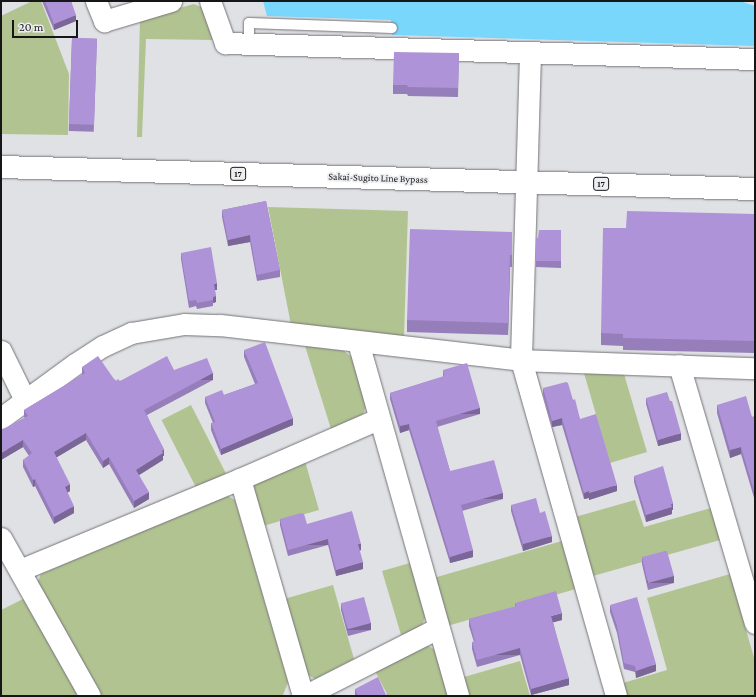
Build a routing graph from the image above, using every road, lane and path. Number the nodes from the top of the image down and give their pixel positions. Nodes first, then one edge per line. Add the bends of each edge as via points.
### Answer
1 (96, 1) edge
2 (171, 1) edge
3 (210, 1) edge
4 (392, 28) dead end
5 (249, 44) junction
6 (530, 54) junction
7 (755, 59) edge
8 (1, 167) edge
9 (525, 182) junction
10 (755, 189) edge
11 (358, 342) junction
12 (1, 351) edge
13 (521, 360) junction
14 (679, 365) junction
15 (755, 368) edge
16 (25, 400) junction
17 (1, 418) edge
18 (378, 418) junction
19 (240, 479) junction
20 (1, 538) edge
21 (20, 570) junction
22 (755, 624) edge
23 (438, 628) junction
24 (90, 696) edge
25 (304, 696) edge
26 (458, 696) edge
27 (616, 696) edge

1 - 2 street via 104,21
3 - 5 street via 225,43
4 - 5 lane via 249,23
5 - 6 street
6 - 7 street
6 - 9 street
8 - 9 main road, Sakai-Sugito Line Bypass / 17
9 - 10 main road, Sakai-Sugito Line Bypass / 17
9 - 13 street
11 - 13 street
11 - 16 street via 220,325 184,324 157,328 131,334 104,346 74,364
11 - 18 street
12 - 16 street
13 - 14 street
13 - 27 street
14 - 15 street
14 - 22 street
16 - 17 street
18 - 19 street
18 - 23 street
19 - 21 street
19 - 25 street
20 - 21 street
21 - 24 street
23 - 25 street
23 - 26 street

